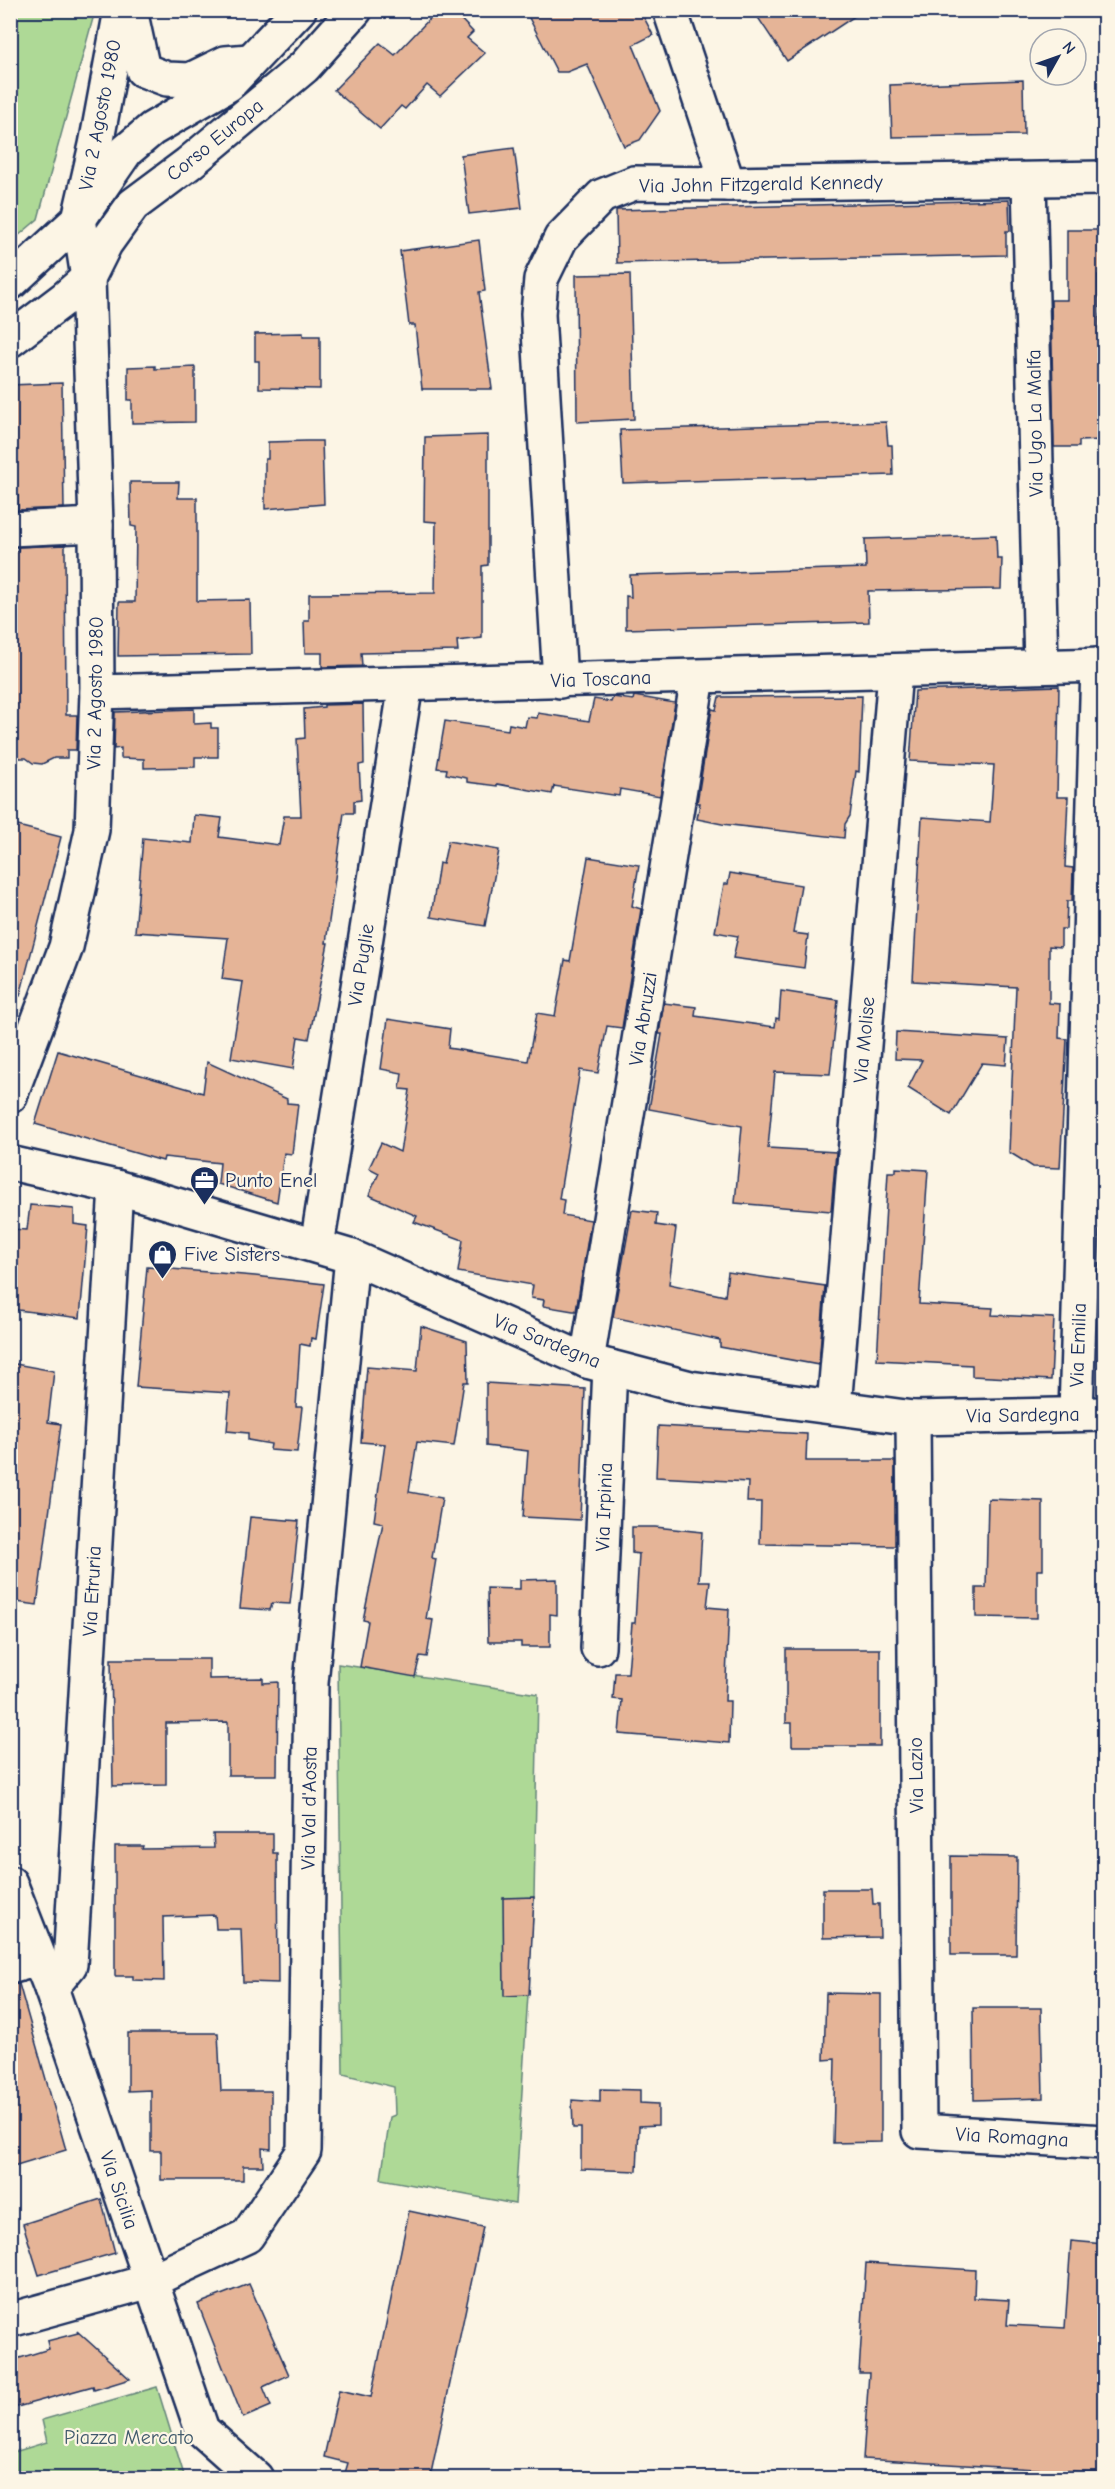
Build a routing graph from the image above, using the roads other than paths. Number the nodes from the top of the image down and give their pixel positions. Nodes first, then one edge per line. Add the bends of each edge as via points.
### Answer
1 (121, 10) edge
2 (130, 10) edge
3 (299, 10) edge
4 (356, 10) edge
5 (670, 10) edge
6 (249, 61) junction
7 (1104, 178) edge
8 (1029, 180) junction
9 (728, 184) junction
10 (79, 219) junction
11 (88, 278) junction
12 (10, 282) edge
13 (10, 340) edge
14 (96, 525) junction
15 (10, 529) edge
16 (1101, 665) edge
17 (1041, 666) junction
18 (895, 672) junction
19 (698, 677) junction
20 (560, 681) junction
21 (406, 684) junction
22 (97, 692) junction
23 (10, 1096) edge
24 (10, 1163) edge
25 (116, 1187) junction
26 (317, 1246) junction
27 (352, 1257) junction
28 (599, 1364) junction
29 (834, 1407) junction
30 (1090, 1414) edge
31 (913, 1418) junction
32 (598, 1648) dead end
33 (10, 1883) edge
34 (33, 1971) edge
35 (919, 2131) joint
36 (1104, 2142) edge
37 (150, 2281) junction
38 (10, 2320) edge
39 (256, 2478) edge

1 - 10 street, Via 2 Agosto 1980
2 - 6 street via 142,70 167,79 190,80 225,63
3 - 6 street, Corso Europa
4 - 11 street, Corso Europa via 304,67 133,205 105,244
5 - 9 street
6 - 10 street, Corso Europa via 229,84 152,129 126,151
7 - 8 street, Via John Fitzgerald Kennedy
8 - 9 street, Via John Fitzgerald Kennedy
8 - 17 street, Via Ugo La Malfa
9 - 20 street, Via John Fitzgerald Kennedy via 634,183 602,196 561,238 541,279 538,314
10 - 11 street
10 - 12 street, Corso Europa
11 - 13 street, Corso Europa
11 - 14 street, Via 2 Agosto 1980
14 - 15 street
14 - 22 street, Via 2 Agosto 1980
16 - 17 street, Via Toscana
16 - 30 street, Via Emilia
17 - 18 street, Via Toscana
18 - 19 street, Via Toscana
18 - 29 street, Via Molise
19 - 20 street, Via Toscana
19 - 28 street, Via Abruzzi
20 - 21 street, Via Toscana
21 - 22 street, Via Toscana
21 - 26 street, Via Puglie
22 - 23 street, Via 2 Agosto 1980 via 92,830 66,947
24 - 25 street, Via Sardegna
25 - 26 street, Via Sardegna
25 - 34 street, Via Etruria via 70,1965
26 - 27 street, Via Sardegna
27 - 28 street, Via Sardegna
27 - 37 street, Via Val d'Aosta via 310,1683 304,2151 247,2236
28 - 29 street, Via Sardegna via 690,1388
28 - 32 street, Via Irpinia
29 - 31 street, Via Sardegna
30 - 31 street, Via Sardegna
31 - 35 street, Via Lazio
33 - 34 street, Via Sicilia
34 - 37 street, Via Sicilia
35 - 36 street, Via Romagna
37 - 38 street, Via Val d'Aosta
37 - 39 street, Via Sicilia via 202,2430

